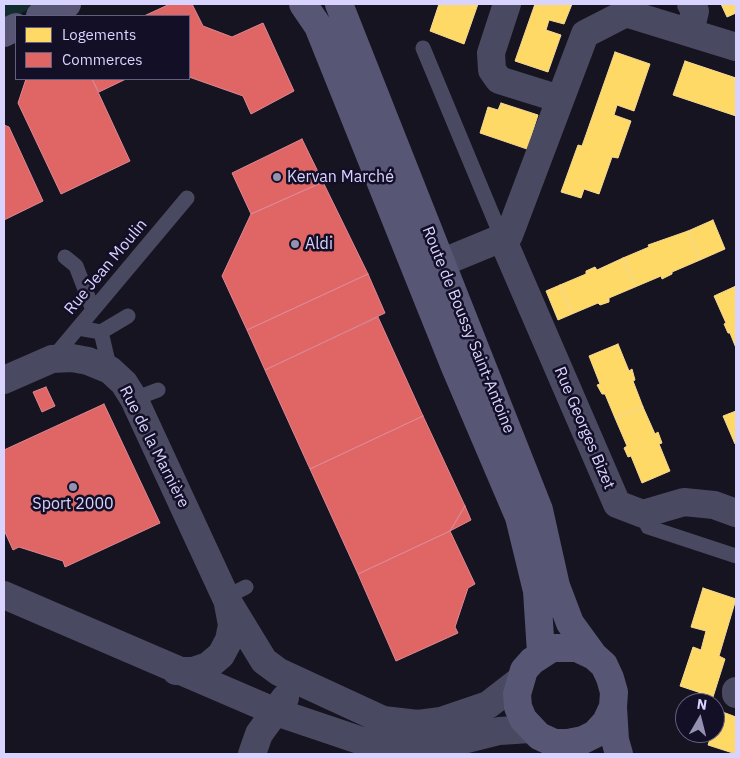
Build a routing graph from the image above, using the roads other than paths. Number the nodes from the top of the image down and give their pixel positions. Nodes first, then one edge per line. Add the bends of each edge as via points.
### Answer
1 (67, 4) edge
2 (303, 4) edge
3 (339, 4) edge
4 (507, 4) edge
5 (691, 4) edge
6 (623, 8) edge
7 (42, 15) edge
8 (690, 32) junction
9 (736, 47) edge
10 (423, 48) dead end
11 (560, 100) junction
12 (187, 198) dead end
13 (502, 238) junction
14 (65, 257) dead end
15 (441, 263) junction
16 (94, 310) junction
17 (128, 316) dead end
18 (78, 328) junction
19 (101, 332) junction
20 (52, 359) junction
21 (110, 370) junction
22 (4, 380) edge
23 (736, 513) edge
24 (643, 514) junction
25 (736, 556) edge
26 (4, 595) edge
27 (233, 595) junction
28 (541, 653) junction
29 (594, 656) junction
30 (176, 671) junction
31 (296, 680) junction
32 (519, 681) junction
33 (613, 707) junction
34 (276, 712) junction
35 (530, 729) junction
36 (562, 749) edge
37 (252, 754) edge
38 (619, 754) edge

1 - 7 main road
2 - 28 main road, Route de Boussy Saint-Antoine via 318,26 455,367 519,516 537,590
3 - 15 main road, Route de Boussy Saint-Antoine
4 - 11 street via 491,53 492,70 499,80
5 - 8 street via 695,11
6 - 8 street
6 - 11 street via 585,34
8 - 9 street
10 - 13 lane
11 - 13 street via 510,235
12 - 16 lane, Rue Jean Moulin
13 - 15 street
13 - 24 street, Rue Georges Bizet via 617,504
14 - 16 lane via 76,266
15 - 29 main road, Route de Boussy Saint-Antoine via 539,510 556,586 570,623
16 - 18 lane, Rue Jean Moulin
17 - 19 lane
18 - 19 lane
18 - 20 lane, Rue Jean Moulin
19 - 21 lane
20 - 21 street, Rue de la Marnière via 88,361
20 - 22 street, Rue de la Marnière
21 - 27 street, Rue de la Marnière via 124,383 146,394
23 - 24 street via 714,505 684,502
24 - 25 lane via 648,527
26 - 30 street, Rue de la Marnière
27 - 30 street, Rue de la Marnière via 232,625 221,656 208,666 193,671
27 - 31 street, Rue de la Marnière via 264,661
28 - 29 main road via 562,647 577,648
28 - 32 main road via 532,660
29 - 33 main road via 604,665 610,678 614,692
30 - 34 street, Rue de la Marnière
31 - 32 street, Rue de la Marnière via 383,720 418,724 441,721 488,705
31 - 34 street
32 - 35 main road via 518,707
33 - 36 main road via 595,734
33 - 38 main road via 614,740
34 - 35 street, Rue de la Marnière via 374,745 406,750 427,749 499,731
34 - 37 street via 259,734
35 - 36 main road

